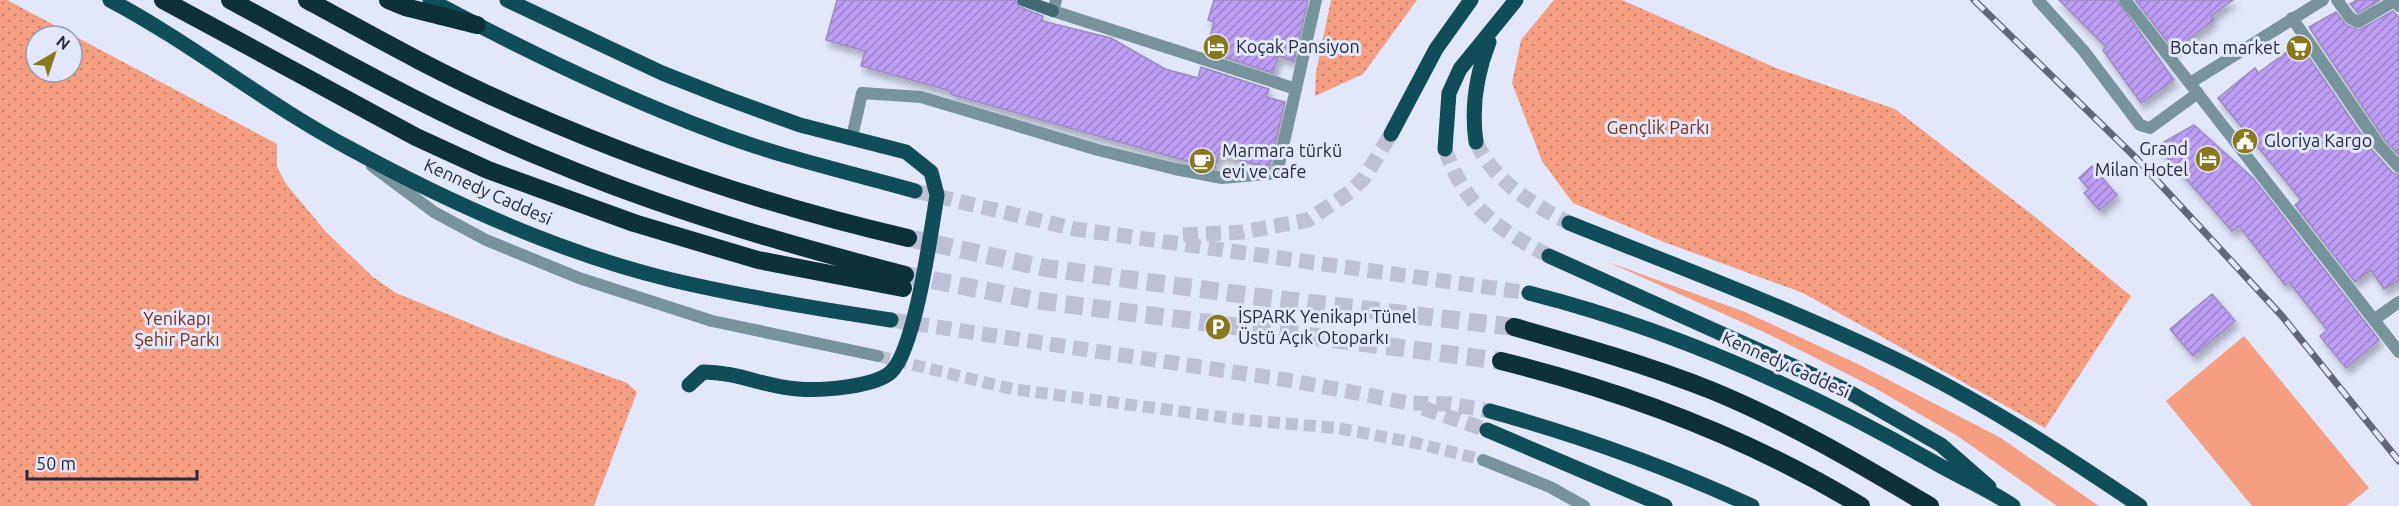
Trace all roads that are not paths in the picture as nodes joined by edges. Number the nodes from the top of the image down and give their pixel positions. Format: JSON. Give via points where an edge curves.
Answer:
{"nodes":[{"id":1,"x":110,"y":0,"type":"edge"},
{"id":2,"x":163,"y":0,"type":"edge"},
{"id":3,"x":230,"y":0,"type":"edge"},
{"id":4,"x":306,"y":0,"type":"edge"},
{"id":5,"x":388,"y":0,"type":"edge"},
{"id":6,"x":430,"y":0,"type":"edge"},
{"id":7,"x":507,"y":0,"type":"edge"},
{"id":8,"x":1023,"y":0,"type":"edge"},
{"id":9,"x":1316,"y":0,"type":"edge"},
{"id":10,"x":1471,"y":0,"type":"edge"},
{"id":11,"x":1516,"y":0,"type":"edge"},
{"id":12,"x":2038,"y":0,"type":"edge"},
{"id":13,"x":2125,"y":0,"type":"edge"},
{"id":14,"x":2324,"y":0,"type":"edge"},
{"id":15,"x":2337,"y":0,"type":"edge"},
{"id":16,"x":2397,"y":0,"type":"edge"},
{"id":17,"x":1055,"y":5,"type":"edge"},
{"id":18,"x":2399,"y":6,"type":"edge"},
{"id":19,"x":2292,"y":18,"type":"junction"},
{"id":20,"x":477,"y":25,"type":"junction"},
{"id":21,"x":1494,"y":28,"type":"junction"},
{"id":22,"x":2194,"y":88,"type":"junction"},
{"id":23,"x":1296,"y":89,"type":"junction"},
{"id":24,"x":1390,"y":134,"type":"tunnel mouth"},
{"id":25,"x":852,"y":137,"type":"junction"},
{"id":26,"x":1476,"y":142,"type":"tunnel mouth"},
{"id":27,"x":347,"y":147,"type":"junction"},
{"id":28,"x":1445,"y":149,"type":"tunnel mouth"},
{"id":29,"x":2399,"y":167,"type":"edge"},
{"id":30,"x":915,"y":191,"type":"tunnel mouth"},
{"id":31,"x":1569,"y":223,"type":"tunnel mouth"},
{"id":32,"x":908,"y":238,"type":"tunnel mouth"},
{"id":33,"x":1549,"y":256,"type":"tunnel mouth"},
{"id":34,"x":1529,"y":293,"type":"tunnel mouth"},
{"id":35,"x":2399,"y":302,"type":"edge"},
{"id":36,"x":2375,"y":319,"type":"junction"},
{"id":37,"x":891,"y":320,"type":"tunnel mouth"},
{"id":38,"x":1514,"y":327,"type":"tunnel mouth"},
{"id":39,"x":2399,"y":352,"type":"edge"},
{"id":40,"x":878,"y":356,"type":"tunnel mouth"},
{"id":41,"x":1501,"y":361,"type":"tunnel mouth"},
{"id":42,"x":689,"y":385,"type":"dead end"},
{"id":43,"x":1490,"y":411,"type":"tunnel mouth"},
{"id":44,"x":1487,"y":430,"type":"tunnel mouth"},
{"id":45,"x":1483,"y":460,"type":"tunnel mouth"},
{"id":46,"x":1997,"y":495,"type":"junction"},
{"id":47,"x":1584,"y":506,"type":"edge"},
{"id":48,"x":1665,"y":506,"type":"edge"},
{"id":49,"x":1752,"y":506,"type":"edge"},
{"id":50,"x":1861,"y":506,"type":"edge"},
{"id":51,"x":1930,"y":506,"type":"edge"},
{"id":52,"x":2013,"y":506,"type":"edge"},
{"id":53,"x":2140,"y":506,"type":"edge"}],
"edges":[{"from":1,"to":27,"type":"main road","name":"Kennedy Caddesi"},
{"from":2,"to":3,"type":"highway","via":[[416,137],[499,175],[634,224],[758,260],[904,281],[695,215],[553,163],[424,104]]},
{"from":4,"to":32,"type":"highway","via":[[454,78],[601,142],[751,196]]},
{"from":5,"to":20,"type":"highway"},
{"from":6,"to":20,"type":"main road"},
{"from":7,"to":25,"type":"main road","via":[[662,73],[800,125]]},
{"from":8,"to":17,"type":"street"},
{"from":9,"to":23,"type":"street"},
{"from":10,"to":24,"type":"main road","via":[[1436,49]]},
{"from":11,"to":21,"type":"main road"},
{"from":12,"to":22,"type":"street","via":[[2083,50],[2140,125],[2150,128]]},
{"from":13,"to":22,"type":"street"},
{"from":14,"to":19,"type":"street"},
{"from":15,"to":16,"type":"street","via":[[2350,18],[2358,22]]},
{"from":16,"to":18,"type":"street"},
{"from":17,"to":23,"type":"street"},
{"from":19,"to":22,"type":"street"},
{"from":19,"to":29,"type":"street","via":[[2379,145]]},
{"from":20,"to":30,"type":"main road","via":[[714,132]]},
{"from":21,"to":26,"type":"main road","via":[[1475,91],[1472,116]]},
{"from":21,"to":28,"type":"main road","via":[[1460,69],[1449,93]]},
{"from":22,"to":36,"type":"street"},
{"from":23,"to":25,"type":"street","via":[[1277,173],[1256,176],[1222,178],[1175,169],[921,97],[862,93]]},
{"from":25,"to":42,"type":"main road","via":[[906,152],[931,172],[936,186],[908,346],[901,360],[890,374],[866,383],[828,388],[797,389],[726,372],[703,372]]},
{"from":27,"to":37,"type":"main road","name":"Kennedy Caddesi","via":[[508,224],[622,266],[718,290]]},
{"from":27,"to":40,"type":"street","via":[[434,212],[486,240],[579,278],[712,321]]},
{"from":31,"to":53,"type":"main road","via":[[1790,312],[1892,358],[2046,443]]},
{"from":33,"to":46,"type":"main road","via":[[1842,388],[1941,445]]},
{"from":34,"to":46,"type":"main road","name":"Kennedy Caddesi","via":[[1597,310],[1681,339],[1774,378]]},
{"from":35,"to":36,"type":"street"},
{"from":36,"to":39,"type":"street"},
{"from":38,"to":51,"type":"highway","via":[[1642,365],[1713,392],[1797,431]]},
{"from":41,"to":50,"type":"highway","via":[[1631,399],[1684,420],[1751,448]]},
{"from":43,"to":49,"type":"main road","via":[[1566,432],[1644,460]]},
{"from":44,"to":48,"type":"main road"},
{"from":45,"to":47,"type":"street","via":[[1550,487]]},
{"from":46,"to":52,"type":"main road","name":"Kennedy Caddesi"}]}
